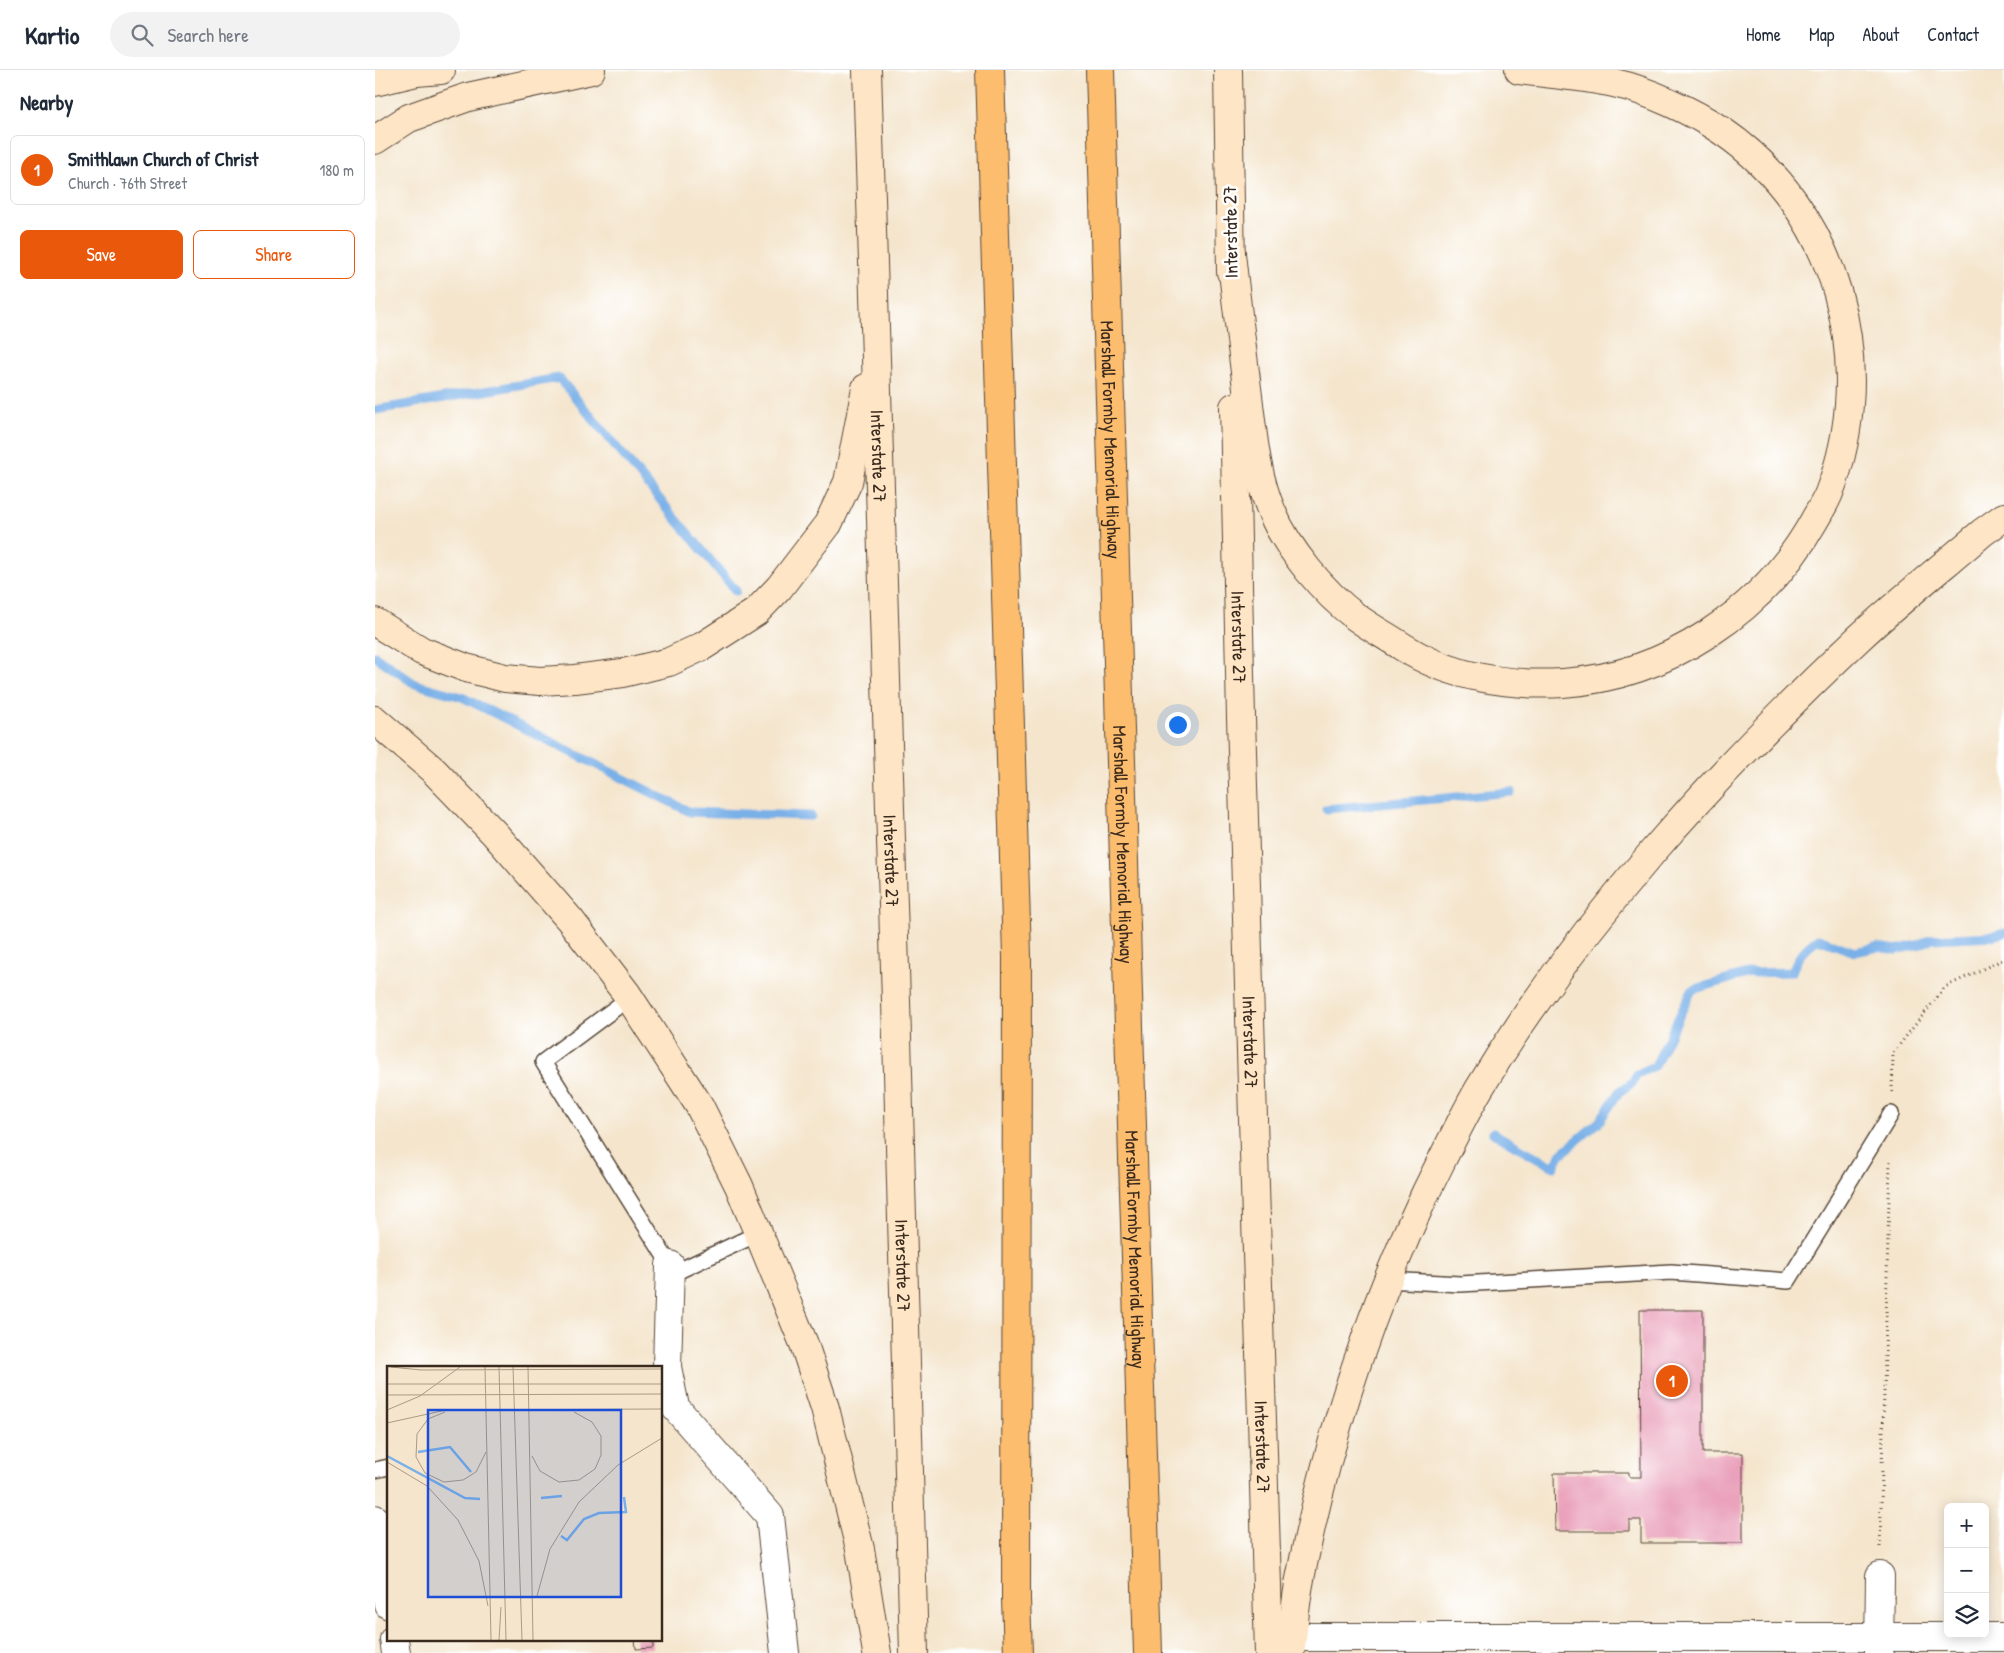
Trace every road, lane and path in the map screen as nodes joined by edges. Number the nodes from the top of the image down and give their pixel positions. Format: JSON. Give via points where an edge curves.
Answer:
{"nodes":[{"id":1,"x":441,"y":70,"type":"edge"},
{"id":2,"x":591,"y":70,"type":"edge"},
{"id":3,"x":867,"y":70,"type":"edge"},
{"id":4,"x":990,"y":70,"type":"edge"},
{"id":5,"x":1101,"y":70,"type":"edge"},
{"id":6,"x":1228,"y":70,"type":"edge"},
{"id":7,"x":1519,"y":70,"type":"edge"},
{"id":8,"x":375,"y":82,"type":"edge"},
{"id":9,"x":375,"y":140,"type":"edge"},
{"id":10,"x":1231,"y":253,"type":"junction"},
{"id":11,"x":875,"y":339,"type":"junction"},
{"id":12,"x":2004,"y":517,"type":"edge"},
{"id":13,"x":375,"y":622,"type":"edge"},
{"id":14,"x":375,"y":720,"type":"edge"},
{"id":15,"x":2004,"y":959,"type":"edge"},
{"id":16,"x":629,"y":998,"type":"junction"},
{"id":17,"x":1891,"y":1114,"type":"junction"},
{"id":18,"x":759,"y":1233,"type":"junction"},
{"id":19,"x":670,"y":1265,"type":"junction"},
{"id":20,"x":1387,"y":1280,"type":"junction"},
{"id":21,"x":668,"y":1408,"type":"edge"},
{"id":22,"x":375,"y":1519,"type":"edge"},
{"id":23,"x":1880,"y":1576,"type":"joint"},
{"id":24,"x":387,"y":1593,"type":"edge"},
{"id":25,"x":1016,"y":1599,"type":"junction"},
{"id":26,"x":2004,"y":1637,"type":"edge"},
{"id":27,"x":394,"y":1640,"type":"edge"},
{"id":28,"x":1291,"y":1645,"type":"edge"},
{"id":29,"x":1879,"y":1645,"type":"edge"},
{"id":30,"x":396,"y":1653,"type":"edge"},
{"id":31,"x":785,"y":1653,"type":"edge"},
{"id":32,"x":877,"y":1653,"type":"edge"},
{"id":33,"x":914,"y":1653,"type":"edge"},
{"id":34,"x":1003,"y":1653,"type":"edge"},
{"id":35,"x":1018,"y":1653,"type":"edge"},
{"id":36,"x":1147,"y":1653,"type":"edge"},
{"id":37,"x":1269,"y":1653,"type":"edge"}],
"edges":[{"from":1,"to":8,"type":"main road"},
{"from":2,"to":9,"type":"main road","via":[[468,97],[409,118]]},
{"from":3,"to":11,"type":"main road","name":"Interstate 27"},
{"from":4,"to":25,"type":"highway","via":[[1017,956]]},
{"from":5,"to":36,"type":"highway","name":"Marshall Formby Memorial Highway"},
{"from":6,"to":10,"type":"main road","name":"Interstate 27"},
{"from":7,"to":10,"type":"main road","via":[[1615,83],[1688,112],[1723,132],[1762,164],[1790,196],[1816,235],[1837,284],[1847,339],[1848,403],[1842,452],[1828,495],[1785,567],[1759,594],[1720,626],[1690,645],[1618,674],[1583,682],[1541,684],[1495,680],[1450,669],[1419,656],[1355,616],[1322,587],[1298,556],[1273,516],[1262,486],[1254,446]]},
{"from":10,"to":37,"type":"main road","name":"Interstate 27","via":[[1241,718]]},
{"from":11,"to":13,"type":"main road","via":[[848,482],[828,524],[779,588],[756,612],[703,646],[669,662],[623,673],[531,680],[505,678],[466,668],[422,651]]},
{"from":11,"to":33,"type":"main road","name":"Interstate 27"},
{"from":12,"to":20,"type":"main road","via":[[1862,636],[1759,736],[1654,848],[1551,978],[1478,1091],[1440,1163]]},
{"from":14,"to":16,"type":"main road","via":[[433,770],[494,832],[571,921]]},
{"from":15,"to":17,"type":"path","via":[[1945,987],[1893,1052]]},
{"from":16,"to":18,"type":"main road","via":[[699,1105]]},
{"from":16,"to":19,"type":"lane","via":[[543,1062]]},
{"from":17,"to":20,"type":"lane","via":[[1788,1281],[1671,1272],[1460,1284]]},
{"from":17,"to":23,"type":"path"},
{"from":18,"to":19,"type":"lane","via":[[672,1274]]},
{"from":18,"to":32,"type":"main road","via":[[804,1344],[825,1408],[860,1549]]},
{"from":19,"to":21,"type":"street"},
{"from":20,"to":28,"type":"main road","via":[[1331,1442],[1299,1581]]},
{"from":21,"to":31,"type":"street","via":[[770,1516]]},
{"from":22,"to":24,"type":"street"},
{"from":23,"to":29,"type":"street"},
{"from":25,"to":34,"type":"highway"},
{"from":25,"to":35,"type":"highway"},
{"from":26,"to":29,"type":"street"},
{"from":27,"to":30,"type":"street"},
{"from":28,"to":29,"type":"street"}]}
